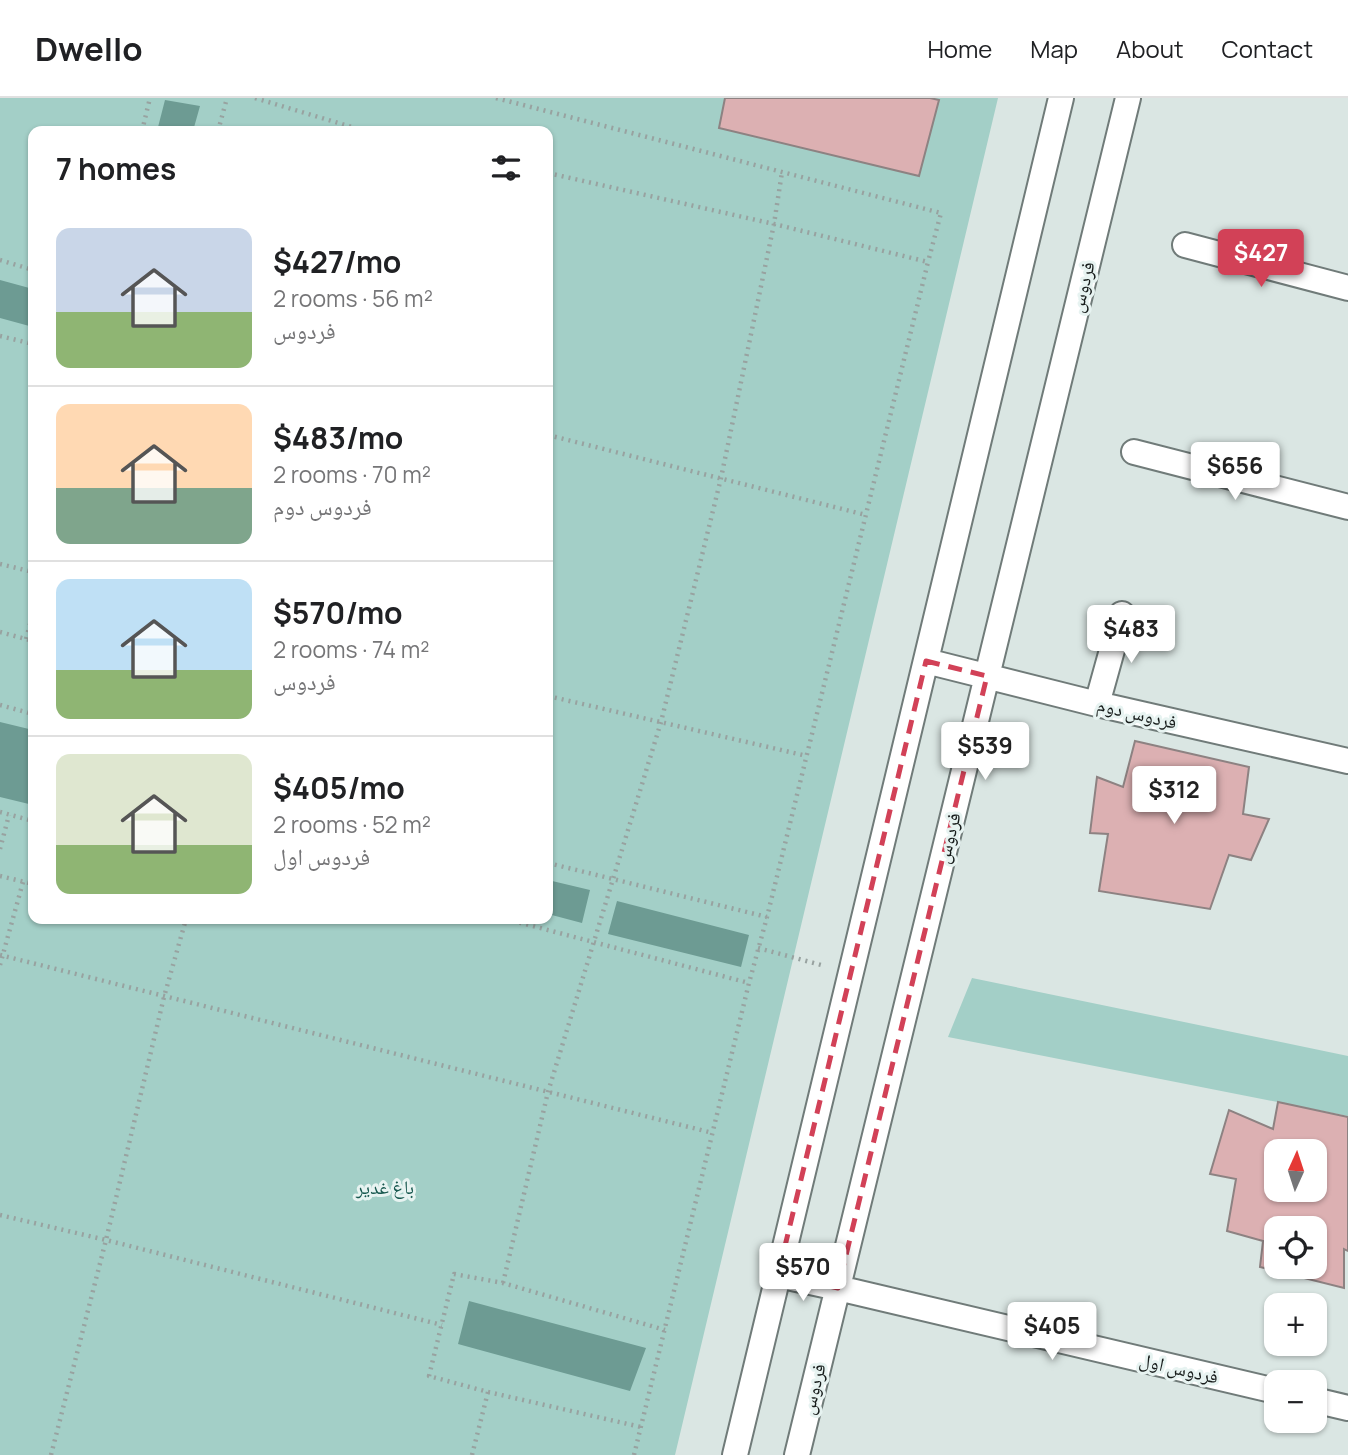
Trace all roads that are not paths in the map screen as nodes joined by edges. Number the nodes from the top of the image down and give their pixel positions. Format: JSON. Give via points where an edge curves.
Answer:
{"nodes":[{"id":1,"x":1062,"y":98,"type":"edge"},
{"id":2,"x":1128,"y":98,"type":"edge"},
{"id":3,"x":1185,"y":246,"type":"dead end"},
{"id":4,"x":1348,"y":288,"type":"edge"},
{"id":5,"x":1134,"y":452,"type":"dead end"},
{"id":6,"x":1348,"y":507,"type":"edge"},
{"id":7,"x":1122,"y":614,"type":"dead end"},
{"id":8,"x":926,"y":661,"type":"junction"},
{"id":9,"x":987,"y":676,"type":"junction"},
{"id":10,"x":1097,"y":704,"type":"junction"},
{"id":11,"x":1348,"y":761,"type":"edge"},
{"id":12,"x":778,"y":1275,"type":"junction"},
{"id":13,"x":838,"y":1287,"type":"junction"},
{"id":14,"x":1264,"y":1388,"type":"edge"},
{"id":15,"x":1327,"y":1403,"type":"edge"},
{"id":16,"x":1348,"y":1408,"type":"edge"},
{"id":17,"x":735,"y":1455,"type":"edge"},
{"id":18,"x":797,"y":1455,"type":"edge"}],
"edges":[{"from":1,"to":8,"type":"street"},
{"from":2,"to":9,"type":"street","name":"فردوس"},
{"from":3,"to":4,"type":"street"},
{"from":5,"to":6,"type":"street"},
{"from":7,"to":10,"type":"street"},
{"from":8,"to":9,"type":"street","name":"فردوس دوم"},
{"from":8,"to":12,"type":"street"},
{"from":9,"to":10,"type":"street","name":"فردوس دوم"},
{"from":9,"to":13,"type":"street","name":"فردوس"},
{"from":10,"to":11,"type":"street","name":"فردوس دوم"},
{"from":12,"to":13,"type":"street","name":"فردوس اول"},
{"from":12,"to":17,"type":"street"},
{"from":13,"to":14,"type":"street","name":"فردوس اول"},
{"from":13,"to":18,"type":"street","name":"فردوس"},
{"from":15,"to":16,"type":"street"}]}
